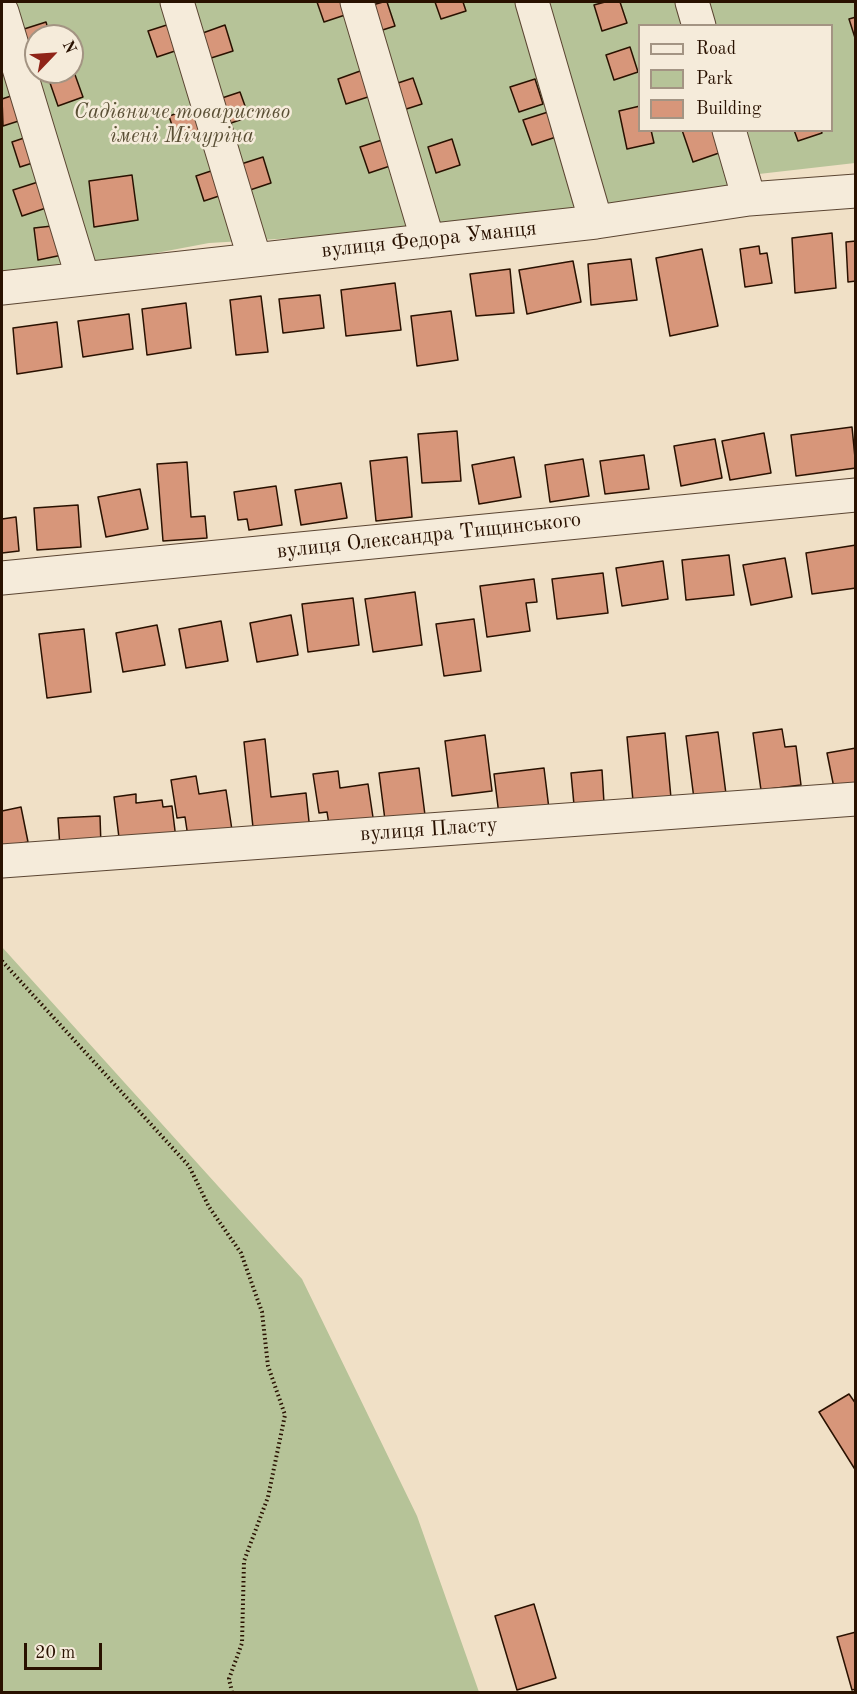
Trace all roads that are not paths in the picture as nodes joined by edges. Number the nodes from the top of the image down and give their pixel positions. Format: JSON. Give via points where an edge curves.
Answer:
{"nodes":[{"id":1,"x":177,"y":2,"type":"edge"},
{"id":2,"x":357,"y":2,"type":"edge"},
{"id":3,"x":532,"y":2,"type":"edge"},
{"id":4,"x":693,"y":2,"type":"edge"},
{"id":5,"x":2,"y":12,"type":"edge"},
{"id":6,"x":698,"y":24,"type":"edge"},
{"id":7,"x":730,"y":132,"type":"edge"},
{"id":8,"x":855,"y":190,"type":"edge"},
{"id":9,"x":749,"y":199,"type":"junction"},
{"id":10,"x":596,"y":222,"type":"junction"},
{"id":11,"x":428,"y":241,"type":"junction"},
{"id":12,"x":255,"y":260,"type":"junction"},
{"id":13,"x":83,"y":279,"type":"junction"},
{"id":14,"x":2,"y":288,"type":"edge"},
{"id":15,"x":855,"y":495,"type":"edge"},
{"id":16,"x":2,"y":578,"type":"edge"},
{"id":17,"x":855,"y":800,"type":"edge"},
{"id":18,"x":2,"y":861,"type":"edge"}],
"edges":[{"from":1,"to":12,"type":"street"},
{"from":2,"to":11,"type":"street"},
{"from":3,"to":10,"type":"street"},
{"from":4,"to":6,"type":"street"},
{"from":5,"to":13,"type":"street"},
{"from":7,"to":9,"type":"street"},
{"from":8,"to":9,"type":"street","name":"вулиця Федора Уманця"},
{"from":9,"to":10,"type":"street","name":"вулиця Федора Уманця"},
{"from":10,"to":11,"type":"street","name":"вулиця Федора Уманця"},
{"from":11,"to":12,"type":"street","name":"вулиця Федора Уманця"},
{"from":12,"to":13,"type":"street","name":"вулиця Федора Уманця"},
{"from":13,"to":14,"type":"street","name":"вулиця Федора Уманця"},
{"from":15,"to":16,"type":"street","name":"вулиця Олександра Тищинського"},
{"from":17,"to":18,"type":"street","name":"вулиця Пласту"}]}
